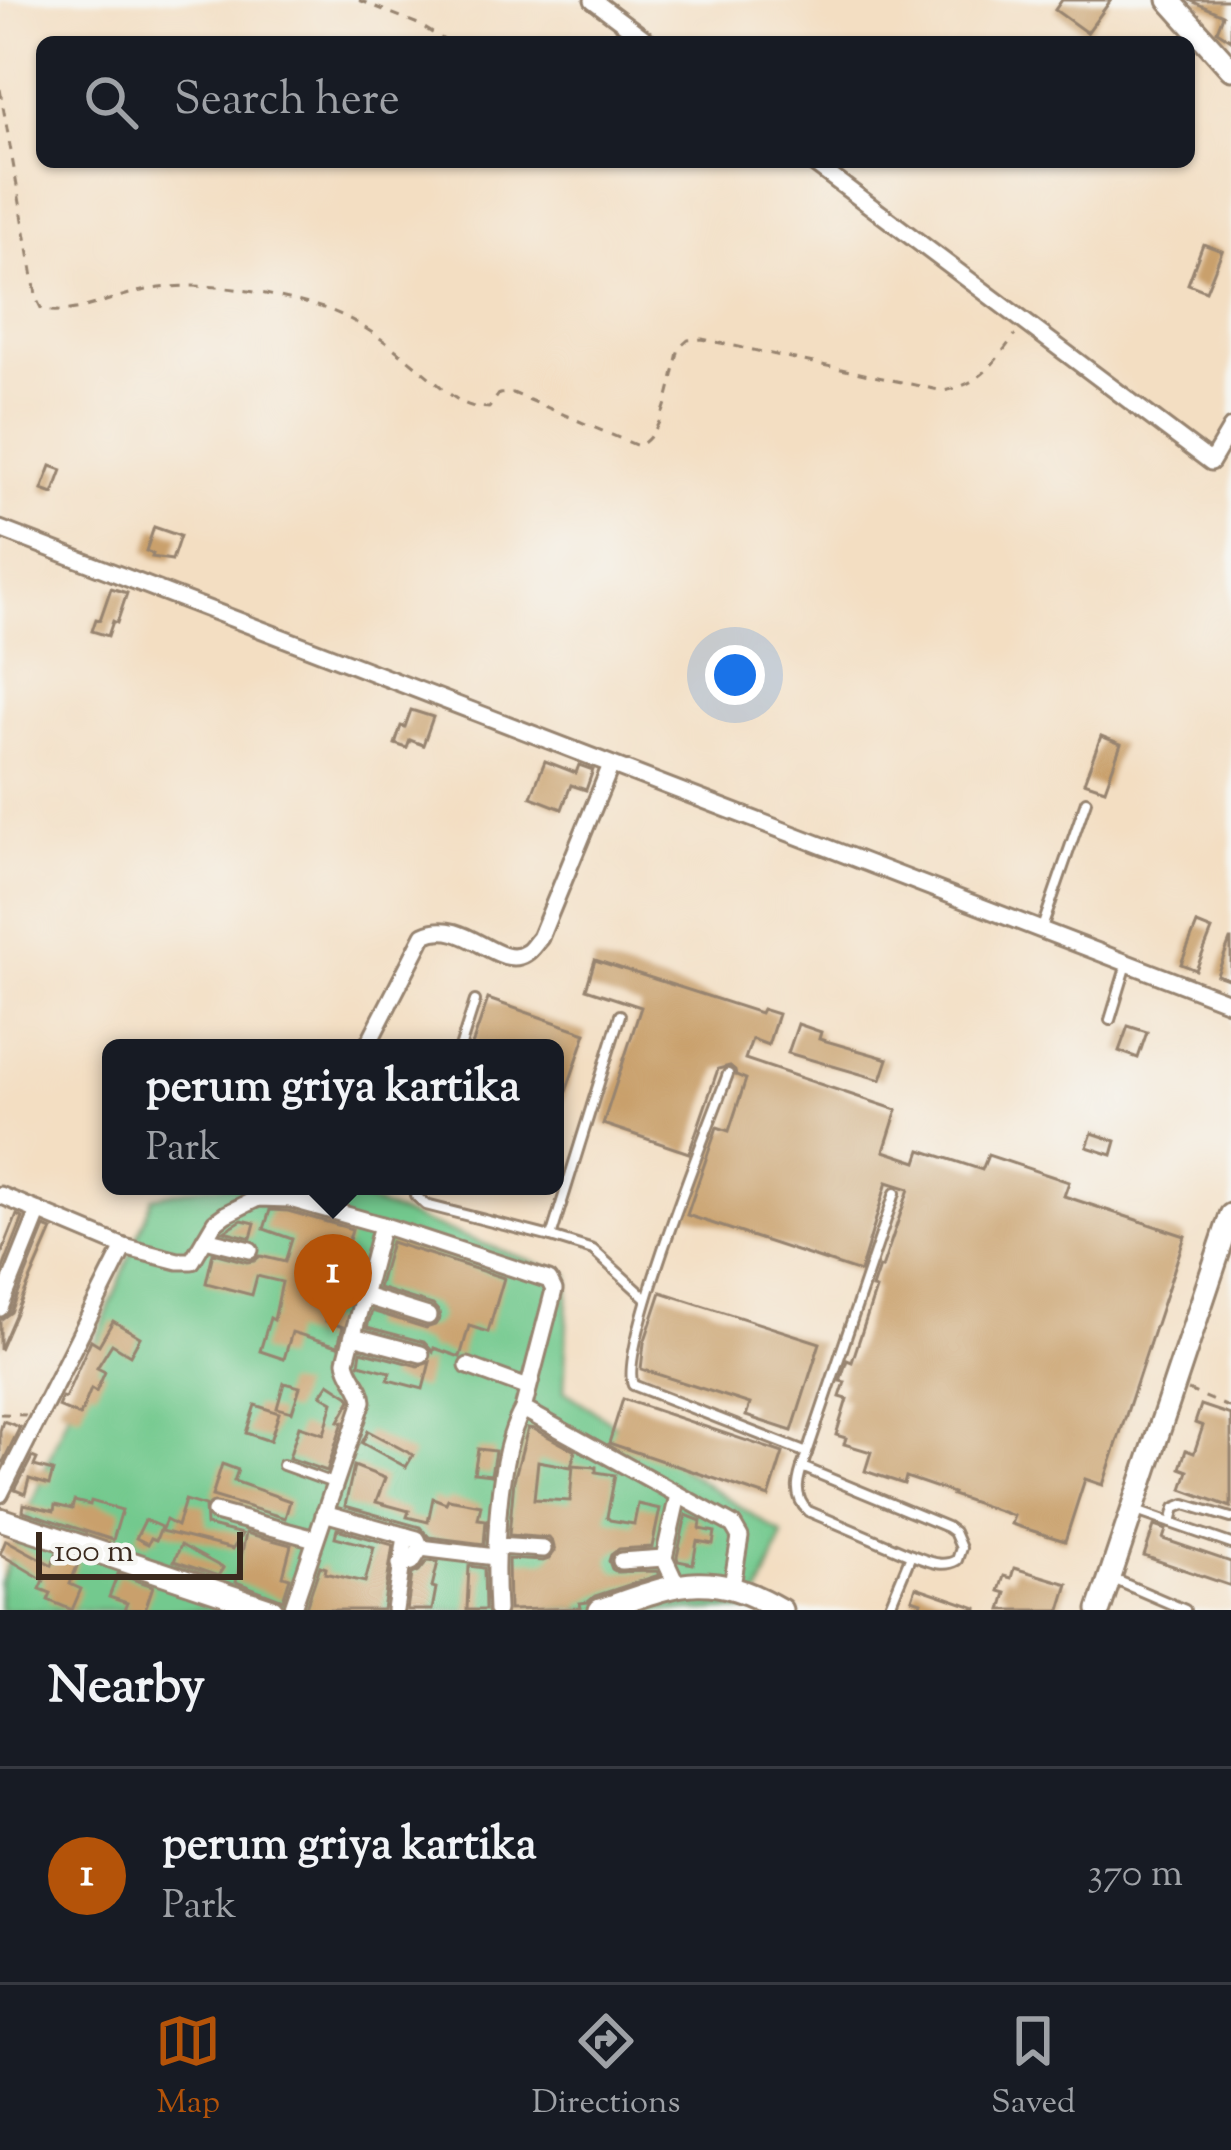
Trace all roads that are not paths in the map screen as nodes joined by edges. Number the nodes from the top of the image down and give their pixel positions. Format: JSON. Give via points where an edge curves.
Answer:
{"nodes":[{"id":1,"x":592,"y":0,"type":"edge"},
{"id":2,"x":1169,"y":0,"type":"edge"},
{"id":3,"x":641,"y":36,"type":"edge"},
{"id":4,"x":1193,"y":36,"type":"edge"},
{"id":5,"x":1199,"y":45,"type":"edge"},
{"id":6,"x":1231,"y":69,"type":"edge"},
{"id":7,"x":825,"y":168,"type":"edge"},
{"id":8,"x":1231,"y":428,"type":"edge"},
{"id":9,"x":0,"y":529,"type":"edge"},
{"id":10,"x":611,"y":765,"type":"junction"},
{"id":11,"x":1086,"y":801,"type":"dead end"},
{"id":12,"x":1042,"y":928,"type":"junction"},
{"id":13,"x":1128,"y":962,"type":"junction"},
{"id":14,"x":475,"y":1001,"type":"dead end"},
{"id":15,"x":1231,"y":1003,"type":"edge"},
{"id":16,"x":620,"y":1015,"type":"dead end"},
{"id":17,"x":1110,"y":1020,"type":"dead end"},
{"id":18,"x":371,"y":1039,"type":"edge"},
{"id":19,"x":463,"y":1039,"type":"edge"},
{"id":20,"x":728,"y":1074,"type":"dead end"},
{"id":21,"x":895,"y":1193,"type":"dead end"},
{"id":22,"x":0,"y":1195,"type":"edge"},
{"id":23,"x":276,"y":1195,"type":"edge"},
{"id":24,"x":301,"y":1195,"type":"edge"},
{"id":25,"x":415,"y":1195,"type":"edge"},
{"id":26,"x":39,"y":1211,"type":"junction"},
{"id":27,"x":1231,"y":1215,"type":"edge"},
{"id":28,"x":382,"y":1225,"type":"junction"},
{"id":29,"x":551,"y":1237,"type":"junction"},
{"id":30,"x":206,"y":1239,"type":"junction"},
{"id":31,"x":124,"y":1247,"type":"junction"},
{"id":32,"x":250,"y":1250,"type":"dead end"},
{"id":33,"x":364,"y":1296,"type":"junction"},
{"id":34,"x":646,"y":1298,"type":"junction"},
{"id":35,"x":0,"y":1308,"type":"edge"},
{"id":36,"x":428,"y":1316,"type":"dead end"},
{"id":37,"x":353,"y":1336,"type":"junction"},
{"id":38,"x":421,"y":1354,"type":"dead end"},
{"id":39,"x":468,"y":1366,"type":"dead end"},
{"id":40,"x":528,"y":1388,"type":"junction"},
{"id":41,"x":523,"y":1409,"type":"junction"},
{"id":42,"x":807,"y":1453,"type":"junction"},
{"id":43,"x":283,"y":1465,"type":"dead end"},
{"id":44,"x":802,"y":1467,"type":"junction"},
{"id":45,"x":335,"y":1484,"type":"junction"},
{"id":46,"x":0,"y":1494,"type":"edge"},
{"id":47,"x":678,"y":1495,"type":"junction"},
{"id":48,"x":1133,"y":1510,"type":"junction"},
{"id":49,"x":215,"y":1512,"type":"dead end"},
{"id":50,"x":324,"y":1513,"type":"junction"},
{"id":51,"x":1231,"y":1518,"type":"edge"},
{"id":52,"x":0,"y":1519,"type":"edge"},
{"id":53,"x":1171,"y":1522,"type":"junction"},
{"id":54,"x":406,"y":1536,"type":"junction"},
{"id":55,"x":314,"y":1539,"type":"junction"},
{"id":56,"x":1231,"y":1544,"type":"edge"},
{"id":57,"x":421,"y":1548,"type":"junction"},
{"id":58,"x":543,"y":1549,"type":"dead end"},
{"id":59,"x":496,"y":1551,"type":"junction"},
{"id":60,"x":911,"y":1555,"type":"junction"},
{"id":61,"x":664,"y":1558,"type":"junction"},
{"id":62,"x":621,"y":1561,"type":"dead end"},
{"id":63,"x":400,"y":1564,"type":"junction"},
{"id":64,"x":1110,"y":1578,"type":"junction"},
{"id":65,"x":732,"y":1586,"type":"junction"},
{"id":66,"x":672,"y":1595,"type":"edge"},
{"id":67,"x":272,"y":1610,"type":"edge"},
{"id":68,"x":292,"y":1610,"type":"edge"},
{"id":69,"x":395,"y":1610,"type":"edge"},
{"id":70,"x":497,"y":1610,"type":"edge"},
{"id":71,"x":600,"y":1610,"type":"edge"},
{"id":72,"x":781,"y":1610,"type":"edge"},
{"id":73,"x":888,"y":1610,"type":"edge"},
{"id":74,"x":1099,"y":1610,"type":"edge"},
{"id":75,"x":1185,"y":1610,"type":"edge"}],
"edges":[{"from":1,"to":3,"type":"street"},
{"from":2,"to":4,"type":"street"},
{"from":5,"to":6,"type":"street"},
{"from":7,"to":8,"type":"street","via":[[1211,462]]},
{"from":9,"to":10,"type":"street"},
{"from":10,"to":12,"type":"street"},
{"from":10,"to":18,"type":"street","via":[[540,938],[525,955],[509,958],[454,931],[424,935]]},
{"from":11,"to":12,"type":"lane"},
{"from":12,"to":13,"type":"street"},
{"from":13,"to":15,"type":"street"},
{"from":13,"to":17,"type":"lane"},
{"from":14,"to":19,"type":"lane"},
{"from":16,"to":29,"type":"lane"},
{"from":20,"to":34,"type":"lane"},
{"from":21,"to":42,"type":"lane"},
{"from":22,"to":26,"type":"street"},
{"from":23,"to":30,"type":"street","via":[[215,1222]]},
{"from":24,"to":28,"type":"street"},
{"from":25,"to":29,"type":"lane","via":[[426,1205]]},
{"from":26,"to":31,"type":"street"},
{"from":26,"to":35,"type":"street"},
{"from":27,"to":48,"type":"street"},
{"from":28,"to":33,"type":"street"},
{"from":28,"to":40,"type":"street","via":[[553,1284]]},
{"from":29,"to":34,"type":"lane","via":[[593,1250]]},
{"from":30,"to":31,"type":"street","via":[[189,1262]]},
{"from":30,"to":32,"type":"street"},
{"from":31,"to":46,"type":"street"},
{"from":33,"to":36,"type":"street"},
{"from":33,"to":37,"type":"street"},
{"from":34,"to":42,"type":"lane","via":[[632,1385]]},
{"from":37,"to":38,"type":"street"},
{"from":37,"to":45,"type":"street","via":[[347,1370],[363,1401]]},
{"from":39,"to":40,"type":"street"},
{"from":40,"to":41,"type":"street"},
{"from":41,"to":47,"type":"street"},
{"from":41,"to":59,"type":"street","via":[[508,1447]]},
{"from":42,"to":44,"type":"lane"},
{"from":43,"to":45,"type":"lane"},
{"from":44,"to":60,"type":"lane","via":[[798,1494],[808,1511]]},
{"from":44,"to":60,"type":"lane","via":[[947,1527],[961,1548],[950,1565]]},
{"from":45,"to":50,"type":"street"},
{"from":47,"to":61,"type":"street"},
{"from":47,"to":65,"type":"street","via":[[738,1531]]},
{"from":48,"to":53,"type":"lane"},
{"from":48,"to":64,"type":"street"},
{"from":49,"to":55,"type":"street"},
{"from":50,"to":54,"type":"street"},
{"from":50,"to":55,"type":"street"},
{"from":51,"to":53,"type":"lane","via":[[1185,1504]]},
{"from":52,"to":67,"type":"street"},
{"from":53,"to":56,"type":"lane"},
{"from":54,"to":57,"type":"street"},
{"from":54,"to":63,"type":"street"},
{"from":55,"to":68,"type":"street"},
{"from":57,"to":59,"type":"street"},
{"from":57,"to":63,"type":"street"},
{"from":58,"to":59,"type":"street"},
{"from":59,"to":70,"type":"street"},
{"from":60,"to":73,"type":"lane"},
{"from":61,"to":62,"type":"street"},
{"from":61,"to":66,"type":"street"},
{"from":63,"to":69,"type":"street"},
{"from":64,"to":74,"type":"street"},
{"from":64,"to":75,"type":"lane"},
{"from":65,"to":66,"type":"street","via":[[701,1582]]},
{"from":65,"to":72,"type":"street"},
{"from":66,"to":71,"type":"street"}]}
